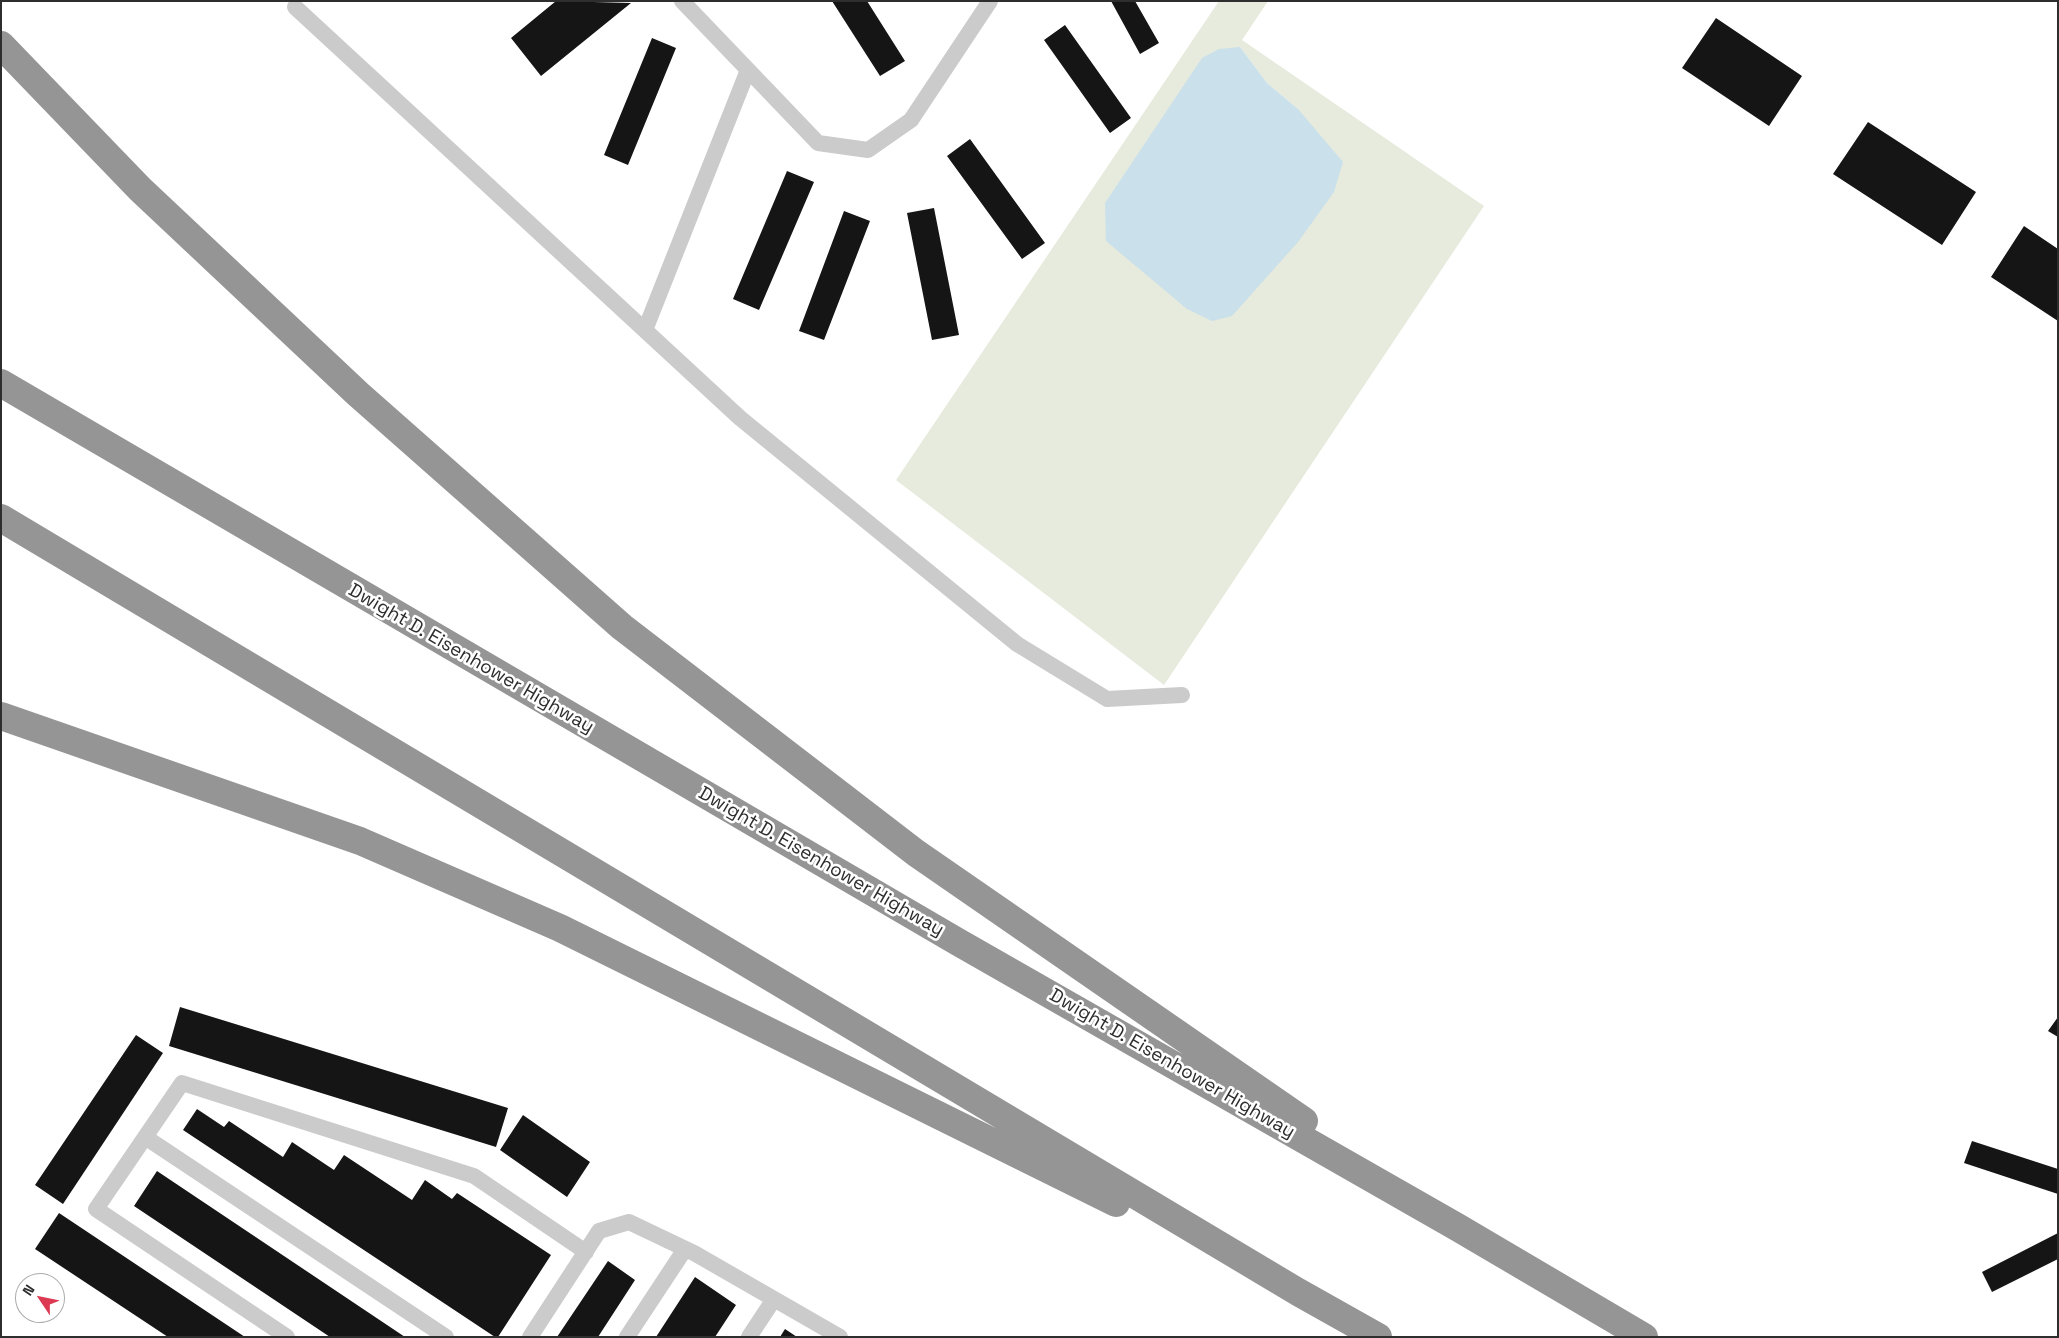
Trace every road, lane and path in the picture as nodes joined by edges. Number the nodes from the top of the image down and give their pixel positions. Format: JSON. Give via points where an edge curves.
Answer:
{"nodes":[{"id":1,"x":682,"y":1,"type":"edge"},
{"id":2,"x":990,"y":1,"type":"edge"},
{"id":3,"x":295,"y":7,"type":"dead end"},
{"id":4,"x":1,"y":45,"type":"edge"},
{"id":5,"x":748,"y":70,"type":"junction"},
{"id":6,"x":645,"y":330,"type":"junction"},
{"id":7,"x":1,"y":383,"type":"edge"},
{"id":8,"x":1,"y":518,"type":"edge"},
{"id":9,"x":1182,"y":695,"type":"dead end"},
{"id":10,"x":1,"y":716,"type":"edge"},
{"id":11,"x":145,"y":1137,"type":"junction"},
{"id":12,"x":1457,"y":1227,"type":"junction"},
{"id":13,"x":685,"y":1249,"type":"junction"},
{"id":14,"x":586,"y":1252,"type":"junction"},
{"id":15,"x":1298,"y":1292,"type":"junction"},
{"id":16,"x":774,"y":1299,"type":"junction"},
{"id":17,"x":287,"y":1337,"type":"edge"},
{"id":18,"x":446,"y":1337,"type":"edge"},
{"id":19,"x":530,"y":1337,"type":"edge"},
{"id":20,"x":626,"y":1337,"type":"edge"},
{"id":21,"x":749,"y":1337,"type":"edge"},
{"id":22,"x":840,"y":1337,"type":"edge"},
{"id":23,"x":1378,"y":1337,"type":"edge"},
{"id":24,"x":1644,"y":1337,"type":"edge"}],
"edges":[{"from":1,"to":5,"type":"lane"},
{"from":2,"to":5,"type":"lane","via":[[911,120],[868,150],[818,143]]},
{"from":3,"to":6,"type":"lane"},
{"from":4,"to":12,"type":"highway","via":[[154,203],[358,394],[622,627],[916,852]]},
{"from":5,"to":6,"type":"lane"},
{"from":6,"to":9,"type":"lane","via":[[740,418],[1018,644],[1107,699]]},
{"from":7,"to":12,"type":"highway","name":"Dwight D. Eisenhower Highway","via":[[958,942]]},
{"from":8,"to":15,"type":"highway"},
{"from":10,"to":15,"type":"highway","via":[[360,841],[560,928]]},
{"from":11,"to":14,"type":"lane","via":[[182,1082],[474,1176]]},
{"from":11,"to":17,"type":"lane","via":[[96,1209]]},
{"from":11,"to":18,"type":"lane"},
{"from":12,"to":24,"type":"highway","name":"Dwight D. Eisenhower Highway"},
{"from":13,"to":14,"type":"lane","via":[[629,1222],[599,1231]]},
{"from":13,"to":16,"type":"lane"},
{"from":13,"to":20,"type":"lane"},
{"from":14,"to":19,"type":"lane"},
{"from":15,"to":23,"type":"highway"},
{"from":16,"to":21,"type":"lane"},
{"from":16,"to":22,"type":"lane"}]}
